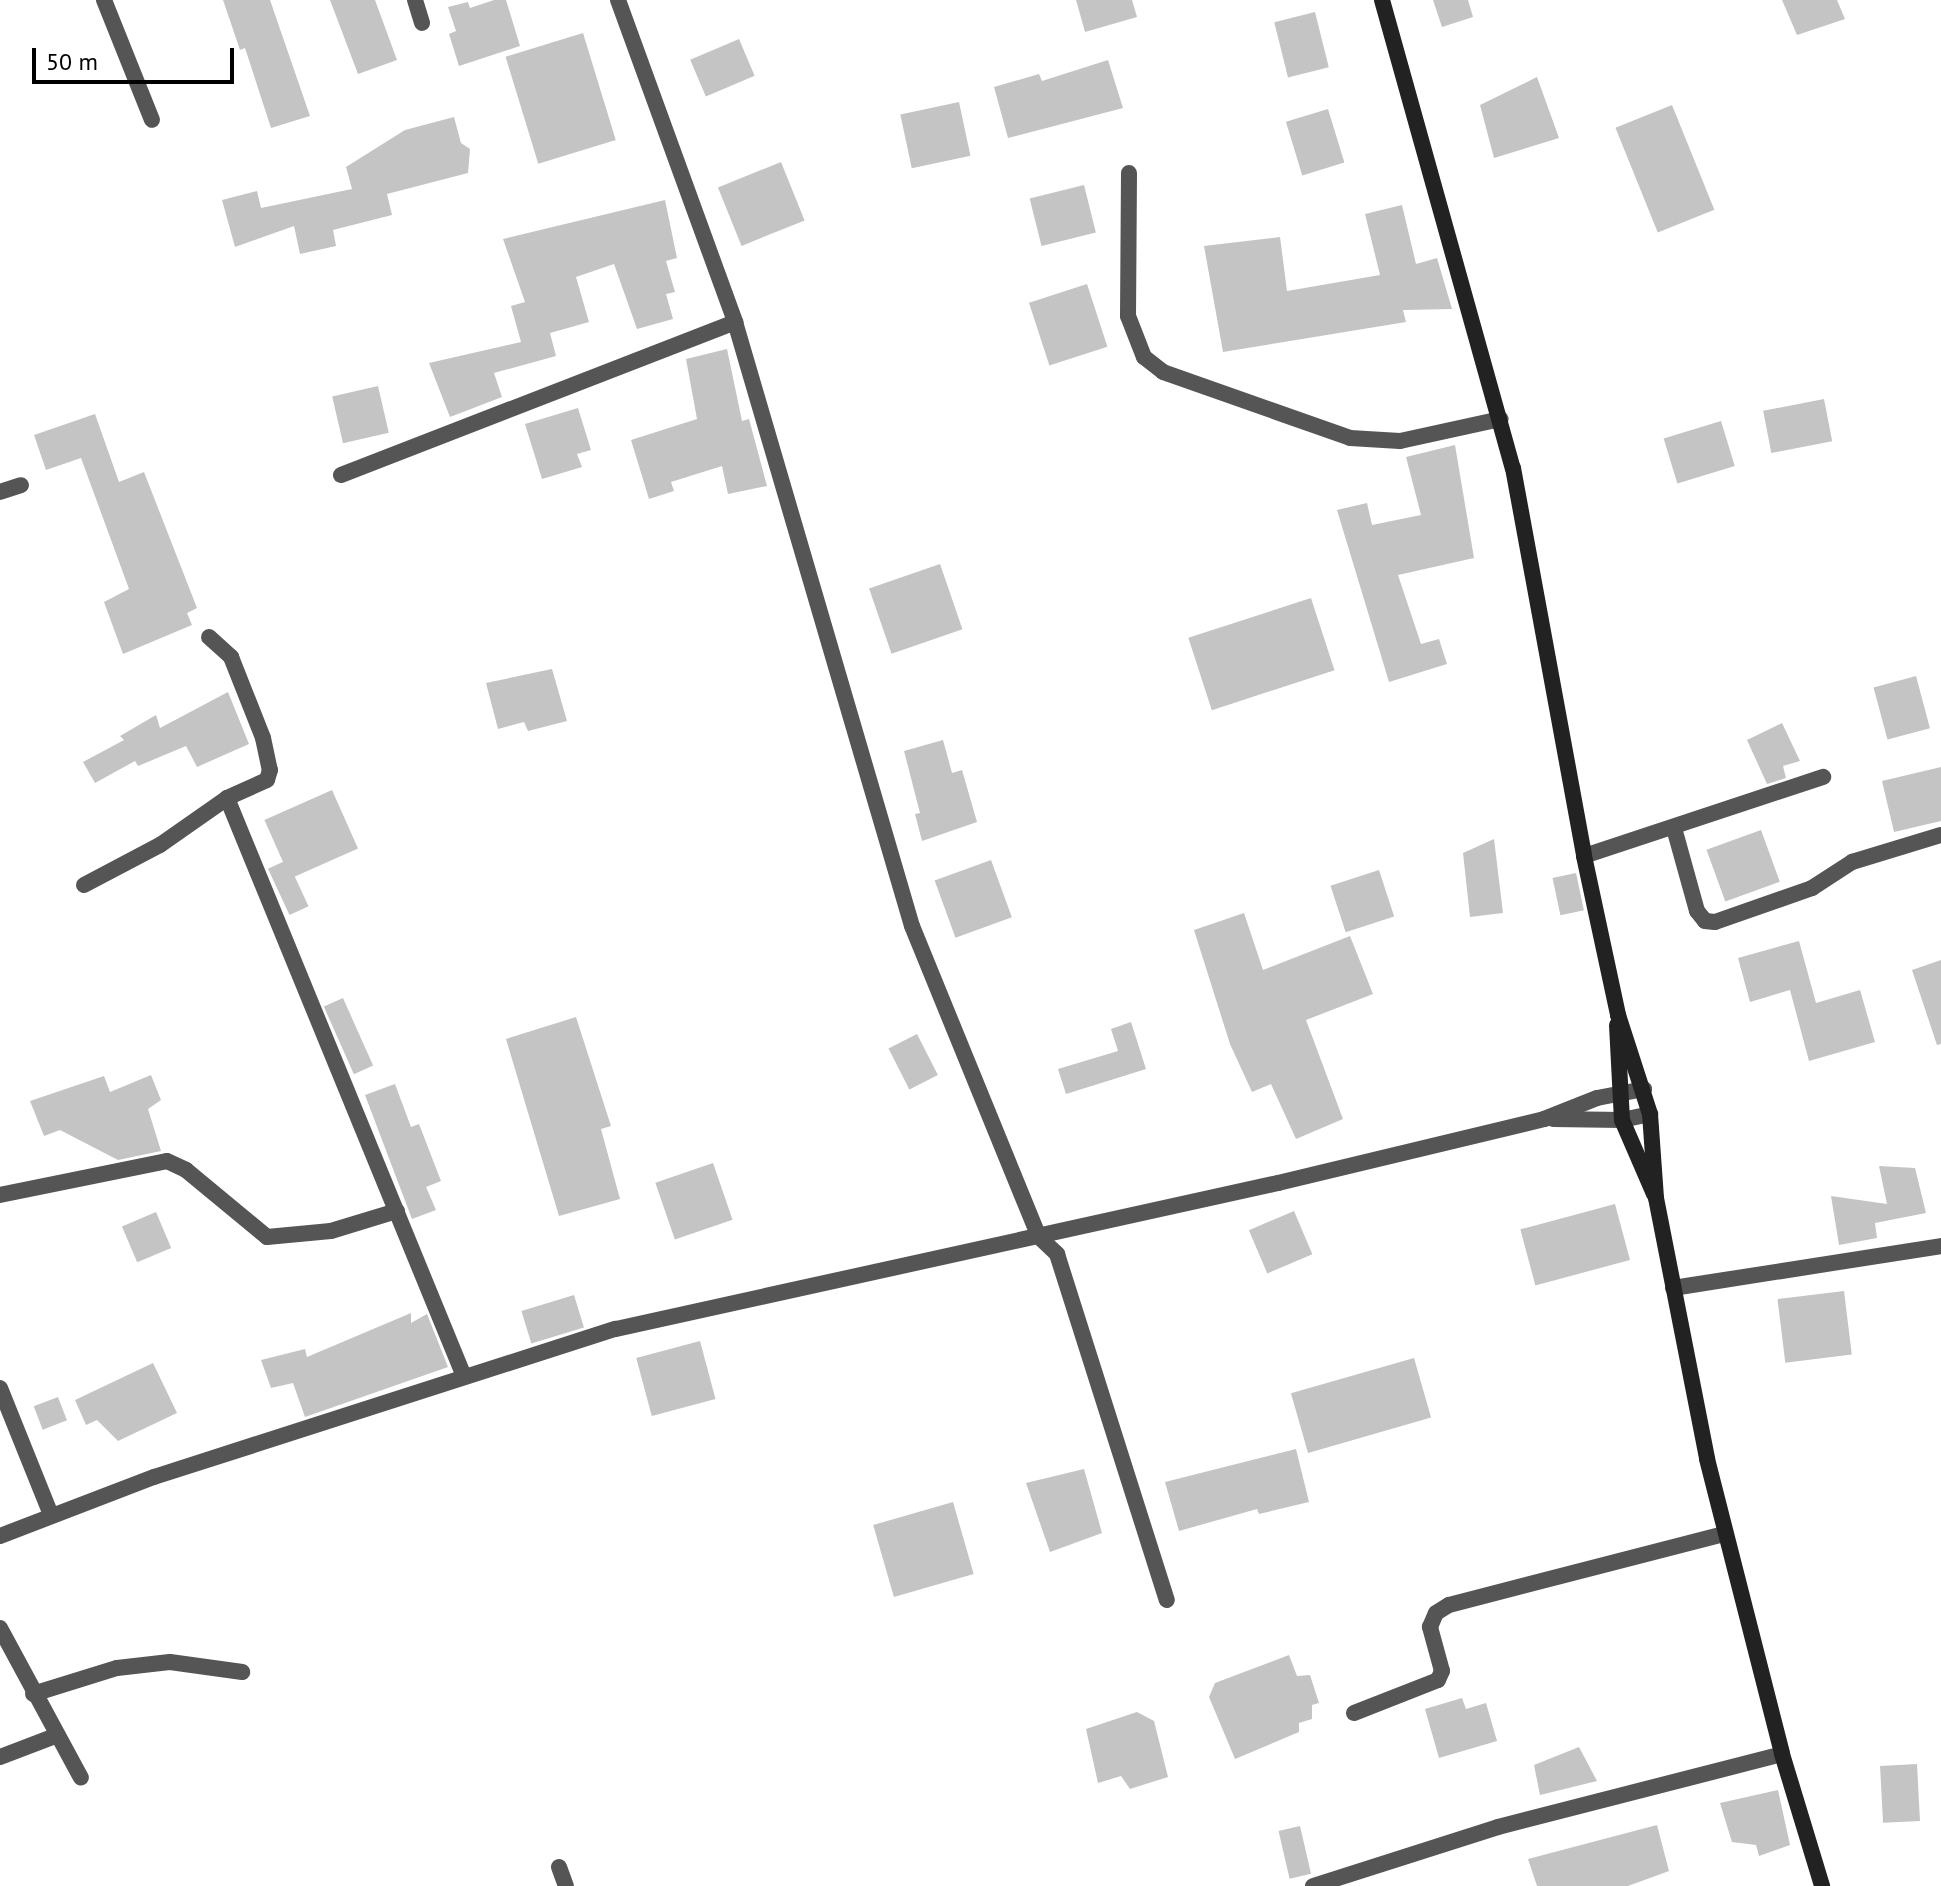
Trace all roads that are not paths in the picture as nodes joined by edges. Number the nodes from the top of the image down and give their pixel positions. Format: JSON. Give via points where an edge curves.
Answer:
{"nodes":[{"id":1,"x":104,"y":0,"type":"edge"},
{"id":2,"x":415,"y":0,"type":"edge"},
{"id":3,"x":618,"y":0,"type":"edge"},
{"id":4,"x":1382,"y":0,"type":"edge"},
{"id":5,"x":422,"y":23,"type":"dead end"},
{"id":6,"x":152,"y":120,"type":"dead end"},
{"id":7,"x":1129,"y":173,"type":"dead end"},
{"id":8,"x":735,"y":322,"type":"junction"},
{"id":9,"x":1501,"y":419,"type":"junction"},
{"id":10,"x":341,"y":475,"type":"dead end"},
{"id":11,"x":21,"y":485,"type":"dead end"},
{"id":12,"x":0,"y":492,"type":"edge"},
{"id":13,"x":209,"y":637,"type":"dead end"},
{"id":14,"x":1823,"y":777,"type":"dead end"},
{"id":15,"x":227,"y":798,"type":"junction"},
{"id":16,"x":1674,"y":828,"type":"junction"},
{"id":17,"x":1941,"y":835,"type":"edge"},
{"id":18,"x":1584,"y":856,"type":"junction"},
{"id":19,"x":84,"y":885,"type":"dead end"},
{"id":20,"x":1618,"y":1015,"type":"junction"},
{"id":21,"x":1644,"y":1089,"type":"junction"},
{"id":22,"x":1618,"y":1092,"type":"junction"},
{"id":23,"x":1650,"y":1114,"type":"junction"},
{"id":24,"x":1544,"y":1119,"type":"junction"},
{"id":25,"x":1622,"y":1120,"type":"junction"},
{"id":26,"x":0,"y":1195,"type":"edge"},
{"id":27,"x":1656,"y":1198,"type":"junction"},
{"id":28,"x":397,"y":1211,"type":"junction"},
{"id":29,"x":1039,"y":1237,"type":"junction"},
{"id":30,"x":1941,"y":1246,"type":"edge"},
{"id":31,"x":1673,"y":1288,"type":"junction"},
{"id":32,"x":463,"y":1374,"type":"junction"},
{"id":33,"x":0,"y":1388,"type":"edge"},
{"id":34,"x":51,"y":1515,"type":"junction"},
{"id":35,"x":1724,"y":1534,"type":"junction"},
{"id":36,"x":0,"y":1536,"type":"edge"},
{"id":37,"x":1167,"y":1600,"type":"dead end"},
{"id":38,"x":0,"y":1628,"type":"edge"},
{"id":39,"x":242,"y":1672,"type":"dead end"},
{"id":40,"x":33,"y":1694,"type":"junction"},
{"id":41,"x":1354,"y":1713,"type":"dead end"},
{"id":42,"x":55,"y":1736,"type":"junction"},
{"id":43,"x":1782,"y":1754,"type":"junction"},
{"id":44,"x":0,"y":1757,"type":"edge"},
{"id":45,"x":81,"y":1778,"type":"dead end"},
{"id":46,"x":559,"y":1867,"type":"dead end"},
{"id":47,"x":566,"y":1886,"type":"edge"},
{"id":48,"x":1313,"y":1886,"type":"edge"},
{"id":49,"x":1822,"y":1886,"type":"edge"}],
"edges":[{"from":1,"to":6,"type":"street"},
{"from":2,"to":5,"type":"street"},
{"from":3,"to":8,"type":"street"},
{"from":4,"to":9,"type":"street"},
{"from":7,"to":9,"type":"street","via":[[1128,316],[1144,357],[1163,372],[1350,438],[1400,441]]},
{"from":8,"to":10,"type":"street"},
{"from":8,"to":29,"type":"street","via":[[908,915]]},
{"from":9,"to":18,"type":"street"},
{"from":11,"to":12,"type":"street"},
{"from":13,"to":15,"type":"street","via":[[231,657],[270,770],[267,780]]},
{"from":14,"to":16,"type":"street"},
{"from":15,"to":19,"type":"street","via":[[160,845]]},
{"from":15,"to":28,"type":"street"},
{"from":16,"to":17,"type":"street","via":[[1697,911],[1705,921],[1715,922],[1812,888],[1852,862]]},
{"from":16,"to":18,"type":"street"},
{"from":18,"to":20,"type":"street"},
{"from":20,"to":21,"type":"street"},
{"from":20,"to":22,"type":"street"},
{"from":21,"to":22,"type":"street"},
{"from":21,"to":23,"type":"street"},
{"from":22,"to":24,"type":"street"},
{"from":22,"to":25,"type":"street"},
{"from":23,"to":25,"type":"street"},
{"from":23,"to":27,"type":"street"},
{"from":24,"to":25,"type":"street"},
{"from":24,"to":29,"type":"street"},
{"from":25,"to":27,"type":"street"},
{"from":26,"to":28,"type":"street","via":[[167,1161],[186,1170],[267,1237],[331,1231]]},
{"from":27,"to":31,"type":"street"},
{"from":28,"to":32,"type":"street"},
{"from":29,"to":32,"type":"street","via":[[616,1329]]},
{"from":29,"to":37,"type":"street","via":[[1057,1254]]},
{"from":30,"to":31,"type":"street"},
{"from":31,"to":35,"type":"street"},
{"from":32,"to":34,"type":"street"},
{"from":33,"to":34,"type":"street"},
{"from":34,"to":36,"type":"street"},
{"from":35,"to":41,"type":"street","via":[[1449,1605],[1436,1613],[1430,1627],[1442,1671],[1438,1680]]},
{"from":35,"to":43,"type":"street"},
{"from":38,"to":40,"type":"street"},
{"from":39,"to":40,"type":"street","via":[[170,1662],[117,1668]]},
{"from":40,"to":42,"type":"street"},
{"from":42,"to":44,"type":"street"},
{"from":42,"to":45,"type":"street"},
{"from":43,"to":48,"type":"street","via":[[1498,1827]]},
{"from":43,"to":49,"type":"street"},
{"from":46,"to":47,"type":"street"}]}
